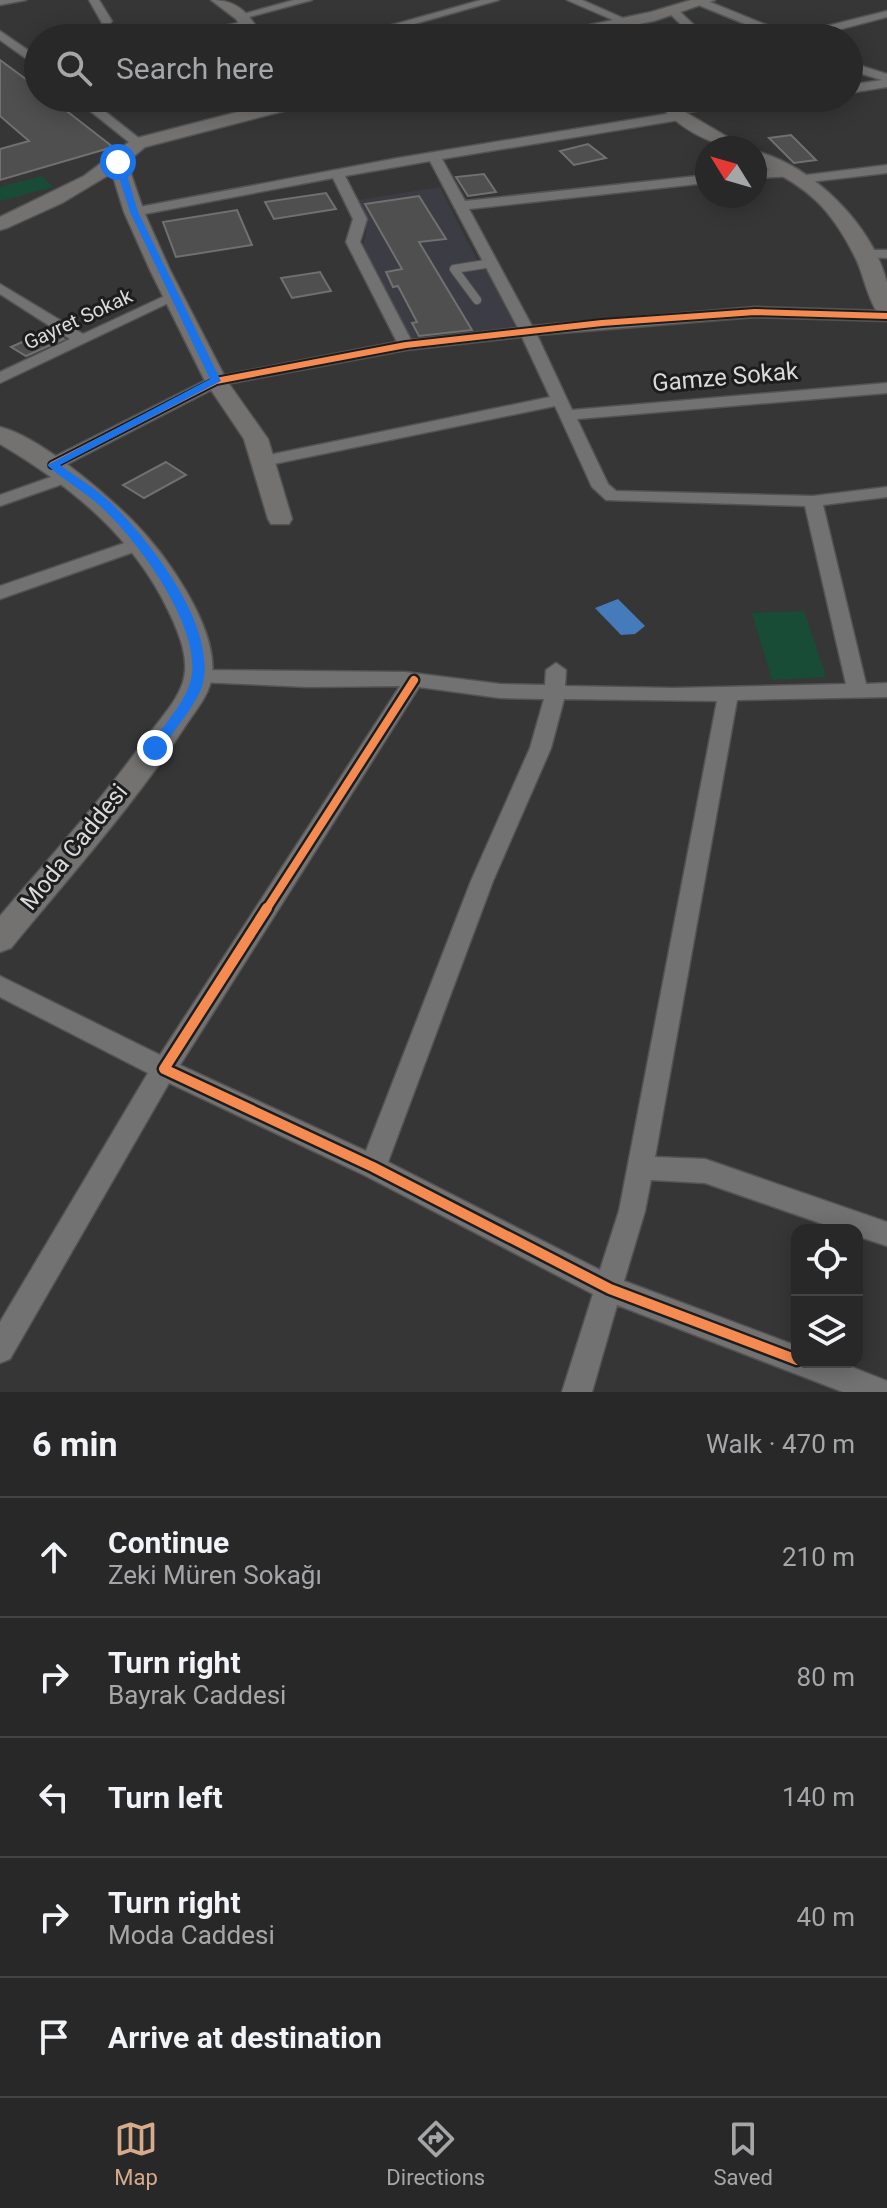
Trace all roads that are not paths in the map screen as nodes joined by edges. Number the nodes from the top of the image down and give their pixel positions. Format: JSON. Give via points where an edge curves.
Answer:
{"nodes":[{"id":1,"x":21,"y":0,"type":"edge"},
{"id":2,"x":94,"y":0,"type":"edge"},
{"id":3,"x":219,"y":0,"type":"edge"},
{"id":4,"x":307,"y":0,"type":"edge"},
{"id":5,"x":494,"y":0,"type":"edge"},
{"id":6,"x":572,"y":0,"type":"edge"},
{"id":7,"x":703,"y":1,"type":"edge"},
{"id":8,"x":0,"y":2,"type":"edge"},
{"id":9,"x":673,"y":11,"type":"junction"},
{"id":10,"x":887,"y":14,"type":"edge"},
{"id":11,"x":106,"y":21,"type":"dead end"},
{"id":12,"x":626,"y":22,"type":"junction"},
{"id":13,"x":247,"y":24,"type":"edge"},
{"id":14,"x":253,"y":24,"type":"edge"},
{"id":15,"x":404,"y":24,"type":"edge"},
{"id":16,"x":622,"y":24,"type":"edge"},
{"id":17,"x":687,"y":24,"type":"edge"},
{"id":18,"x":758,"y":24,"type":"edge"},
{"id":19,"x":847,"y":24,"type":"edge"},
{"id":20,"x":0,"y":34,"type":"edge"},
{"id":21,"x":24,"y":52,"type":"edge"},
{"id":22,"x":863,"y":71,"type":"edge"},
{"id":23,"x":887,"y":80,"type":"edge"},
{"id":24,"x":863,"y":85,"type":"edge"},
{"id":25,"x":98,"y":112,"type":"edge"},
{"id":26,"x":250,"y":112,"type":"edge"},
{"id":27,"x":652,"y":112,"type":"edge"},
{"id":28,"x":678,"y":112,"type":"edge"},
{"id":29,"x":718,"y":136,"type":"edge"},
{"id":30,"x":139,"y":143,"type":"junction"},
{"id":31,"x":434,"y":156,"type":"junction"},
{"id":32,"x":118,"y":162,"type":"junction"},
{"id":33,"x":767,"y":162,"type":"edge"},
{"id":34,"x":887,"y":169,"type":"edge"},
{"id":35,"x":338,"y":175,"type":"junction"},
{"id":36,"x":767,"y":175,"type":"edge"},
{"id":37,"x":797,"y":176,"type":"junction"},
{"id":38,"x":695,"y":180,"type":"edge"},
{"id":39,"x":461,"y":206,"type":"junction"},
{"id":40,"x":134,"y":212,"type":"junction"},
{"id":41,"x":0,"y":224,"type":"edge"},
{"id":42,"x":865,"y":254,"type":"junction"},
{"id":43,"x":887,"y":254,"type":"edge"},
{"id":44,"x":492,"y":263,"type":"junction"},
{"id":45,"x":0,"y":288,"type":"edge"},
{"id":46,"x":174,"y":297,"type":"junction"},
{"id":47,"x":477,"y":300,"type":"dead end"},
{"id":48,"x":886,"y":310,"type":"edge"},
{"id":49,"x":527,"y":331,"type":"junction"},
{"id":50,"x":82,"y":340,"type":"junction"},
{"id":51,"x":406,"y":345,"type":"junction"},
{"id":52,"x":0,"y":378,"type":"edge"},
{"id":53,"x":216,"y":381,"type":"junction"},
{"id":54,"x":887,"y":388,"type":"edge"},
{"id":55,"x":565,"y":408,"type":"junction"},
{"id":56,"x":0,"y":434,"type":"edge"},
{"id":57,"x":264,"y":461,"type":"junction"},
{"id":58,"x":60,"y":470,"type":"junction"},
{"id":59,"x":887,"y":492,"type":"edge"},
{"id":60,"x":0,"y":501,"type":"edge"},
{"id":61,"x":813,"y":501,"type":"junction"},
{"id":62,"x":280,"y":519,"type":"dead end"},
{"id":63,"x":142,"y":543,"type":"junction"},
{"id":64,"x":0,"y":593,"type":"edge"},
{"id":65,"x":199,"y":675,"type":"junction"},
{"id":66,"x":414,"y":680,"type":"junction"},
{"id":67,"x":557,"y":681,"type":"junction"},
{"id":68,"x":887,"y":690,"type":"edge"},
{"id":69,"x":858,"y":691,"type":"junction"},
{"id":70,"x":728,"y":695,"type":"junction"},
{"id":71,"x":0,"y":939,"type":"edge"},
{"id":72,"x":0,"y":986,"type":"edge"},
{"id":73,"x":164,"y":1069,"type":"junction"},
{"id":74,"x":373,"y":1167,"type":"junction"},
{"id":75,"x":641,"y":1168,"type":"junction"},
{"id":76,"x":887,"y":1234,"type":"edge"},
{"id":77,"x":610,"y":1289,"type":"junction"},
{"id":78,"x":0,"y":1349,"type":"edge"},
{"id":79,"x":791,"y":1358,"type":"edge"},
{"id":80,"x":817,"y":1368,"type":"edge"},
{"id":81,"x":577,"y":1392,"type":"edge"},
{"id":82,"x":880,"y":1392,"type":"edge"}],
"edges":[{"from":1,"to":8,"type":"street"},
{"from":2,"to":11,"type":"street"},
{"from":3,"to":13,"type":"street"},
{"from":4,"to":14,"type":"street"},
{"from":5,"to":15,"type":"street"},
{"from":6,"to":12,"type":"street"},
{"from":7,"to":9,"type":"street"},
{"from":7,"to":18,"type":"street"},
{"from":9,"to":12,"type":"street"},
{"from":9,"to":17,"type":"street"},
{"from":10,"to":19,"type":"street"},
{"from":12,"to":16,"type":"street"},
{"from":20,"to":21,"type":"street"},
{"from":22,"to":23,"type":"street"},
{"from":23,"to":24,"type":"street"},
{"from":25,"to":30,"type":"street"},
{"from":26,"to":30,"type":"street"},
{"from":27,"to":31,"type":"street"},
{"from":28,"to":29,"type":"street"},
{"from":30,"to":32,"type":"street"},
{"from":31,"to":35,"type":"street"},
{"from":31,"to":39,"type":"street"},
{"from":32,"to":40,"type":"street"},
{"from":32,"to":41,"type":"street","via":[[49,204]]},
{"from":33,"to":37,"type":"street"},
{"from":34,"to":37,"type":"street"},
{"from":35,"to":40,"type":"street"},
{"from":35,"to":51,"type":"street","via":[[360,219],[353,242]]},
{"from":36,"to":37,"type":"street"},
{"from":37,"to":42,"type":"street","via":[[820,192]]},
{"from":38,"to":39,"type":"street"},
{"from":39,"to":44,"type":"street"},
{"from":40,"to":46,"type":"street"},
{"from":42,"to":43,"type":"street"},
{"from":42,"to":48,"type":"street"},
{"from":44,"to":47,"type":"lane","via":[[454,269]]},
{"from":44,"to":49,"type":"street"},
{"from":45,"to":50,"type":"street"},
{"from":46,"to":50,"type":"street","name":"Gayret Sokak"},
{"from":46,"to":53,"type":"street"},
{"from":48,"to":49,"type":"street","via":[[755,312]]},
{"from":49,"to":51,"type":"street"},
{"from":49,"to":55,"type":"street"},
{"from":50,"to":52,"type":"street","name":"Gayret Sokak"},
{"from":51,"to":53,"type":"street"},
{"from":53,"to":57,"type":"street","via":[[256,439]]},
{"from":53,"to":58,"type":"street"},
{"from":54,"to":55,"type":"street","name":"Gamze Sokak"},
{"from":55,"to":57,"type":"street","name":"Gamze Sokak","via":[[539,403]]},
{"from":55,"to":61,"type":"street","via":[[601,487],[612,496]]},
{"from":56,"to":58,"type":"street"},
{"from":57,"to":62,"type":"street"},
{"from":58,"to":60,"type":"street"},
{"from":58,"to":63,"type":"street","via":[[104,503]]},
{"from":59,"to":61,"type":"street"},
{"from":61,"to":69,"type":"street"},
{"from":63,"to":64,"type":"street"},
{"from":63,"to":65,"type":"street","via":[[175,593],[200,664]]},
{"from":65,"to":66,"type":"street"},
{"from":65,"to":71,"type":"street","name":"Moda Caddesi","via":[[196,688],[155,748]]},
{"from":66,"to":67,"type":"street","via":[[500,691]]},
{"from":66,"to":73,"type":"street"},
{"from":67,"to":70,"type":"street"},
{"from":67,"to":74,"type":"street","via":[[533,763]]},
{"from":68,"to":69,"type":"street"},
{"from":69,"to":70,"type":"street"},
{"from":70,"to":75,"type":"street"},
{"from":72,"to":73,"type":"street"},
{"from":73,"to":74,"type":"street"},
{"from":73,"to":78,"type":"street"},
{"from":74,"to":77,"type":"street"},
{"from":75,"to":76,"type":"street","via":[[705,1171]]},
{"from":75,"to":77,"type":"street"},
{"from":77,"to":79,"type":"street"},
{"from":77,"to":81,"type":"street"},
{"from":80,"to":82,"type":"street"}]}
